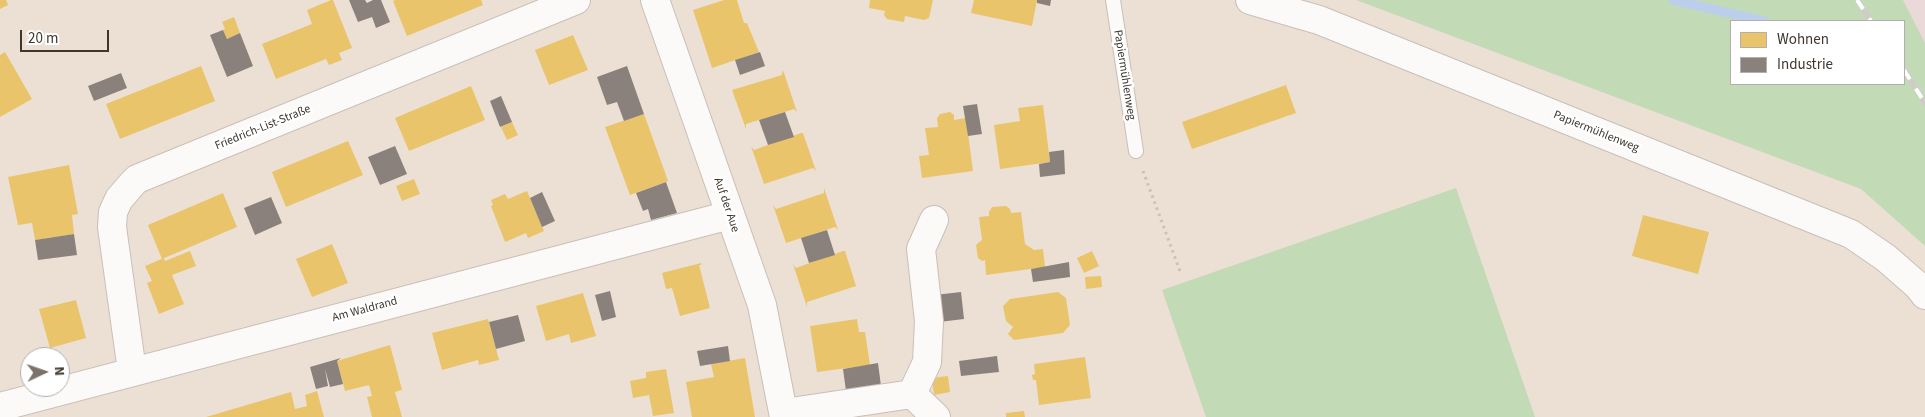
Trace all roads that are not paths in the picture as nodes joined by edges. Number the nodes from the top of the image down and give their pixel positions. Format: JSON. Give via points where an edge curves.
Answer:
{"nodes":[{"id":1,"x":576,"y":0,"type":"edge"},
{"id":2,"x":655,"y":0,"type":"edge"},
{"id":3,"x":1113,"y":0,"type":"edge"},
{"id":4,"x":1250,"y":0,"type":"edge"},
{"id":5,"x":1136,"y":151,"type":"road end"},
{"id":6,"x":730,"y":215,"type":"junction"},
{"id":7,"x":934,"y":220,"type":"dead end"},
{"id":8,"x":1925,"y":295,"type":"edge"},
{"id":9,"x":132,"y":371,"type":"junction"},
{"id":10,"x":912,"y":394,"type":"junction"},
{"id":11,"x":0,"y":407,"type":"edge"},
{"id":12,"x":784,"y":415,"type":"edge"},
{"id":13,"x":936,"y":417,"type":"edge"}],
"edges":[{"from":1,"to":9,"type":"street","name":"Friedrich-List-Straße","via":[[132,184],[119,199],[113,212],[112,227]]},
{"from":2,"to":6,"type":"street","name":"Auf der Aue"},
{"from":3,"to":5,"type":"lane","name":"Papiermühlenweg"},
{"from":4,"to":8,"type":"street","name":"Papiermühlenweg","via":[[1319,20],[1851,234],[1886,258]]},
{"from":6,"to":9,"type":"street","name":"Am Waldrand"},
{"from":6,"to":12,"type":"street","name":"Auf der Aue","via":[[762,305]]},
{"from":7,"to":10,"type":"street","via":[[921,249],[929,321],[927,362]]},
{"from":9,"to":11,"type":"street","name":"Am Waldrand"},
{"from":10,"to":12,"type":"street","name":"Auf der Aue"},
{"from":10,"to":13,"type":"street"}]}
